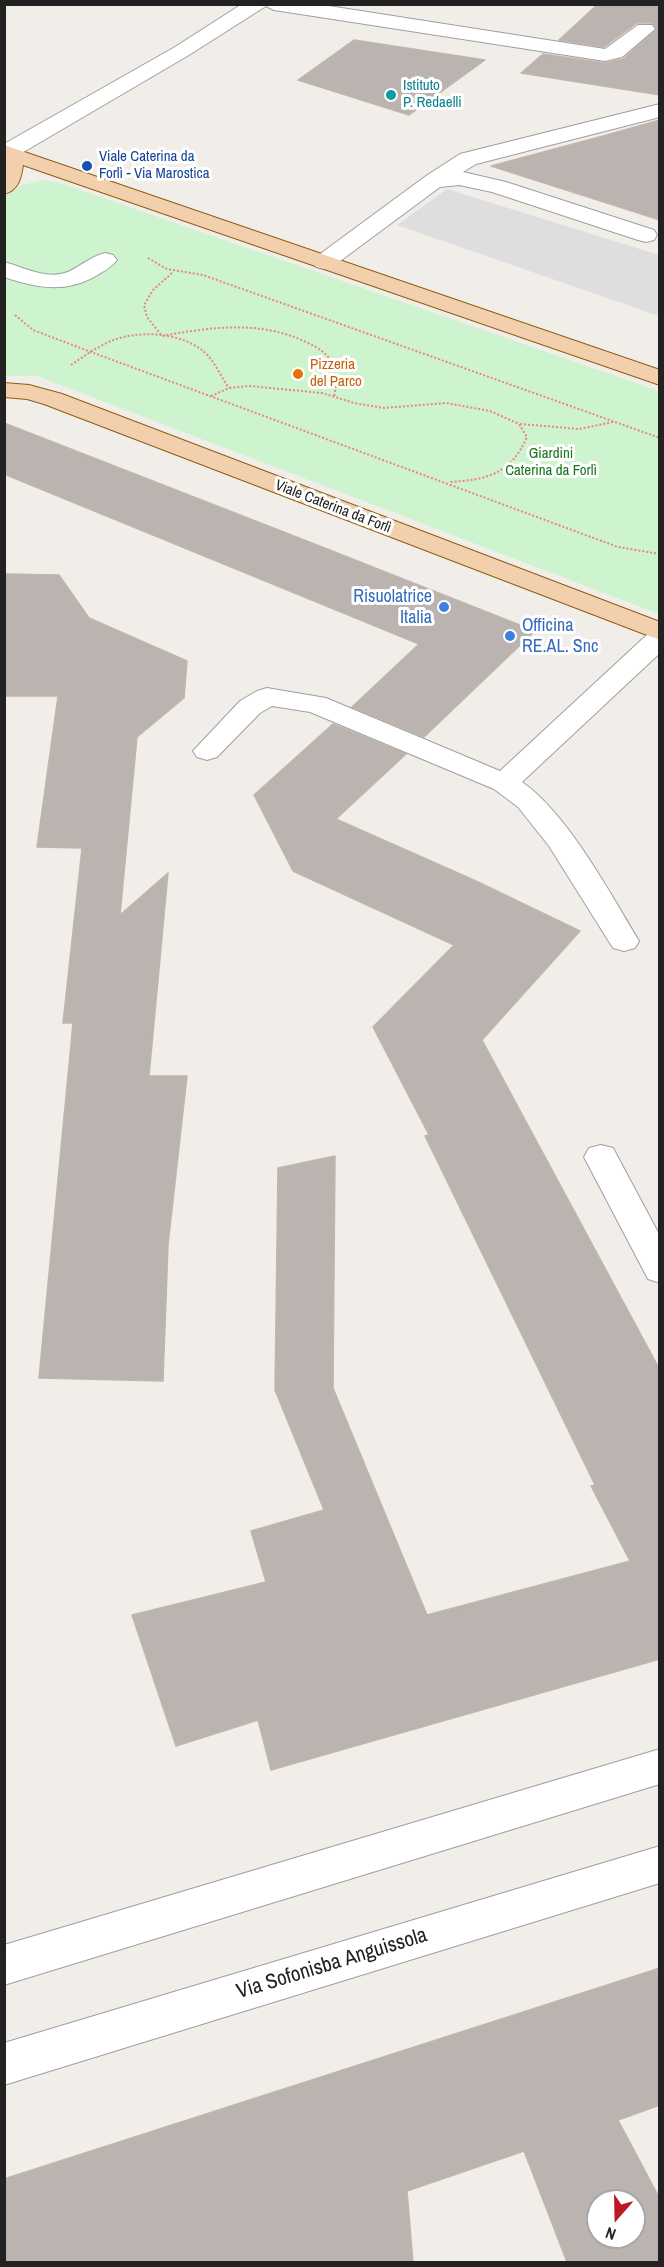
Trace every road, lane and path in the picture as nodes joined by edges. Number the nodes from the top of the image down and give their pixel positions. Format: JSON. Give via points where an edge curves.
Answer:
{"nodes":[{"id":1,"x":257,"y":4,"type":"edge"},
{"id":2,"x":274,"y":4,"type":"edge"},
{"id":3,"x":645,"y":29,"type":"dead end"},
{"id":4,"x":660,"y":110,"type":"edge"},
{"id":5,"x":8,"y":153,"type":"edge"},
{"id":6,"x":434,"y":181,"type":"junction"},
{"id":7,"x":4,"y":187,"type":"edge"},
{"id":8,"x":646,"y":235,"type":"dead end"},
{"id":9,"x":142,"y":253,"type":"dead end"},
{"id":10,"x":105,"y":260,"type":"dead end"},
{"id":11,"x":324,"y":262,"type":"junction"},
{"id":12,"x":4,"y":269,"type":"edge"},
{"id":13,"x":172,"y":273,"type":"junction"},
{"id":14,"x":11,"y":312,"type":"dead end"},
{"id":15,"x":162,"y":336,"type":"junction"},
{"id":16,"x":91,"y":352,"type":"junction"},
{"id":17,"x":660,"y":378,"type":"edge"},
{"id":18,"x":229,"y":388,"type":"junction"},
{"id":19,"x":4,"y":390,"type":"edge"},
{"id":20,"x":211,"y":396,"type":"junction"},
{"id":21,"x":334,"y":397,"type":"junction"},
{"id":22,"x":614,"y":422,"type":"junction"},
{"id":23,"x":519,"y":424,"type":"junction"},
{"id":24,"x":660,"y":438,"type":"edge"},
{"id":25,"x":445,"y":483,"type":"junction"},
{"id":26,"x":660,"y":554,"type":"edge"},
{"id":27,"x":660,"y":632,"type":"edge"},
{"id":28,"x":660,"y":638,"type":"edge"},
{"id":29,"x":207,"y":751,"type":"dead end"},
{"id":30,"x":504,"y":783,"type":"junction"},
{"id":31,"x":624,"y":941,"type":"dead end"},
{"id":32,"x":601,"y":1157,"type":"dead end"},
{"id":33,"x":660,"y":1270,"type":"edge"},
{"id":34,"x":660,"y":1766,"type":"edge"},
{"id":35,"x":660,"y":1864,"type":"edge"},
{"id":36,"x":4,"y":1965,"type":"edge"},
{"id":37,"x":4,"y":2064,"type":"edge"}],
"edges":[{"from":1,"to":5,"type":"street"},
{"from":2,"to":3,"type":"street","via":[[605,55],[615,53]]},
{"from":4,"to":6,"type":"street","via":[[468,159]]},
{"from":5,"to":7,"type":"main road","via":[[10,180]]},
{"from":5,"to":11,"type":"main road"},
{"from":6,"to":8,"type":"street","via":[[459,178],[498,187]]},
{"from":6,"to":11,"type":"street"},
{"from":9,"to":13,"type":"path","via":[[156,266]]},
{"from":10,"to":12,"type":"street","via":[[82,276],[53,283]]},
{"from":11,"to":17,"type":"main road"},
{"from":13,"to":15,"type":"path","via":[[153,290],[144,305],[147,317]]},
{"from":13,"to":22,"type":"path","via":[[203,275]]},
{"from":14,"to":16,"type":"path","via":[[33,330]]},
{"from":15,"to":16,"type":"path","via":[[126,336]]},
{"from":15,"to":18,"type":"path","via":[[186,341],[202,350]]},
{"from":15,"to":21,"type":"path","via":[[247,326],[301,338],[325,351],[337,377]]},
{"from":16,"to":20,"type":"path"},
{"from":18,"to":20,"type":"path"},
{"from":18,"to":21,"type":"path","via":[[287,389]]},
{"from":19,"to":27,"type":"main road","name":"Viale Caterina da Forlì","via":[[53,399]]},
{"from":20,"to":25,"type":"path"},
{"from":21,"to":23,"type":"path","via":[[384,408],[446,403],[490,411]]},
{"from":22,"to":23,"type":"path","via":[[595,429]]},
{"from":22,"to":24,"type":"path"},
{"from":23,"to":25,"type":"path","via":[[527,437],[522,453],[510,466],[475,481]]},
{"from":25,"to":26,"type":"path","via":[[618,547]]},
{"from":28,"to":30,"type":"street"},
{"from":29,"to":30,"type":"street","via":[[250,707],[267,697],[316,704]]},
{"from":30,"to":31,"type":"street","via":[[528,800],[560,840]]},
{"from":32,"to":33,"type":"street"},
{"from":34,"to":36,"type":"street"},
{"from":35,"to":37,"type":"street","name":"Via Sofonisba Anguissola"}]}
